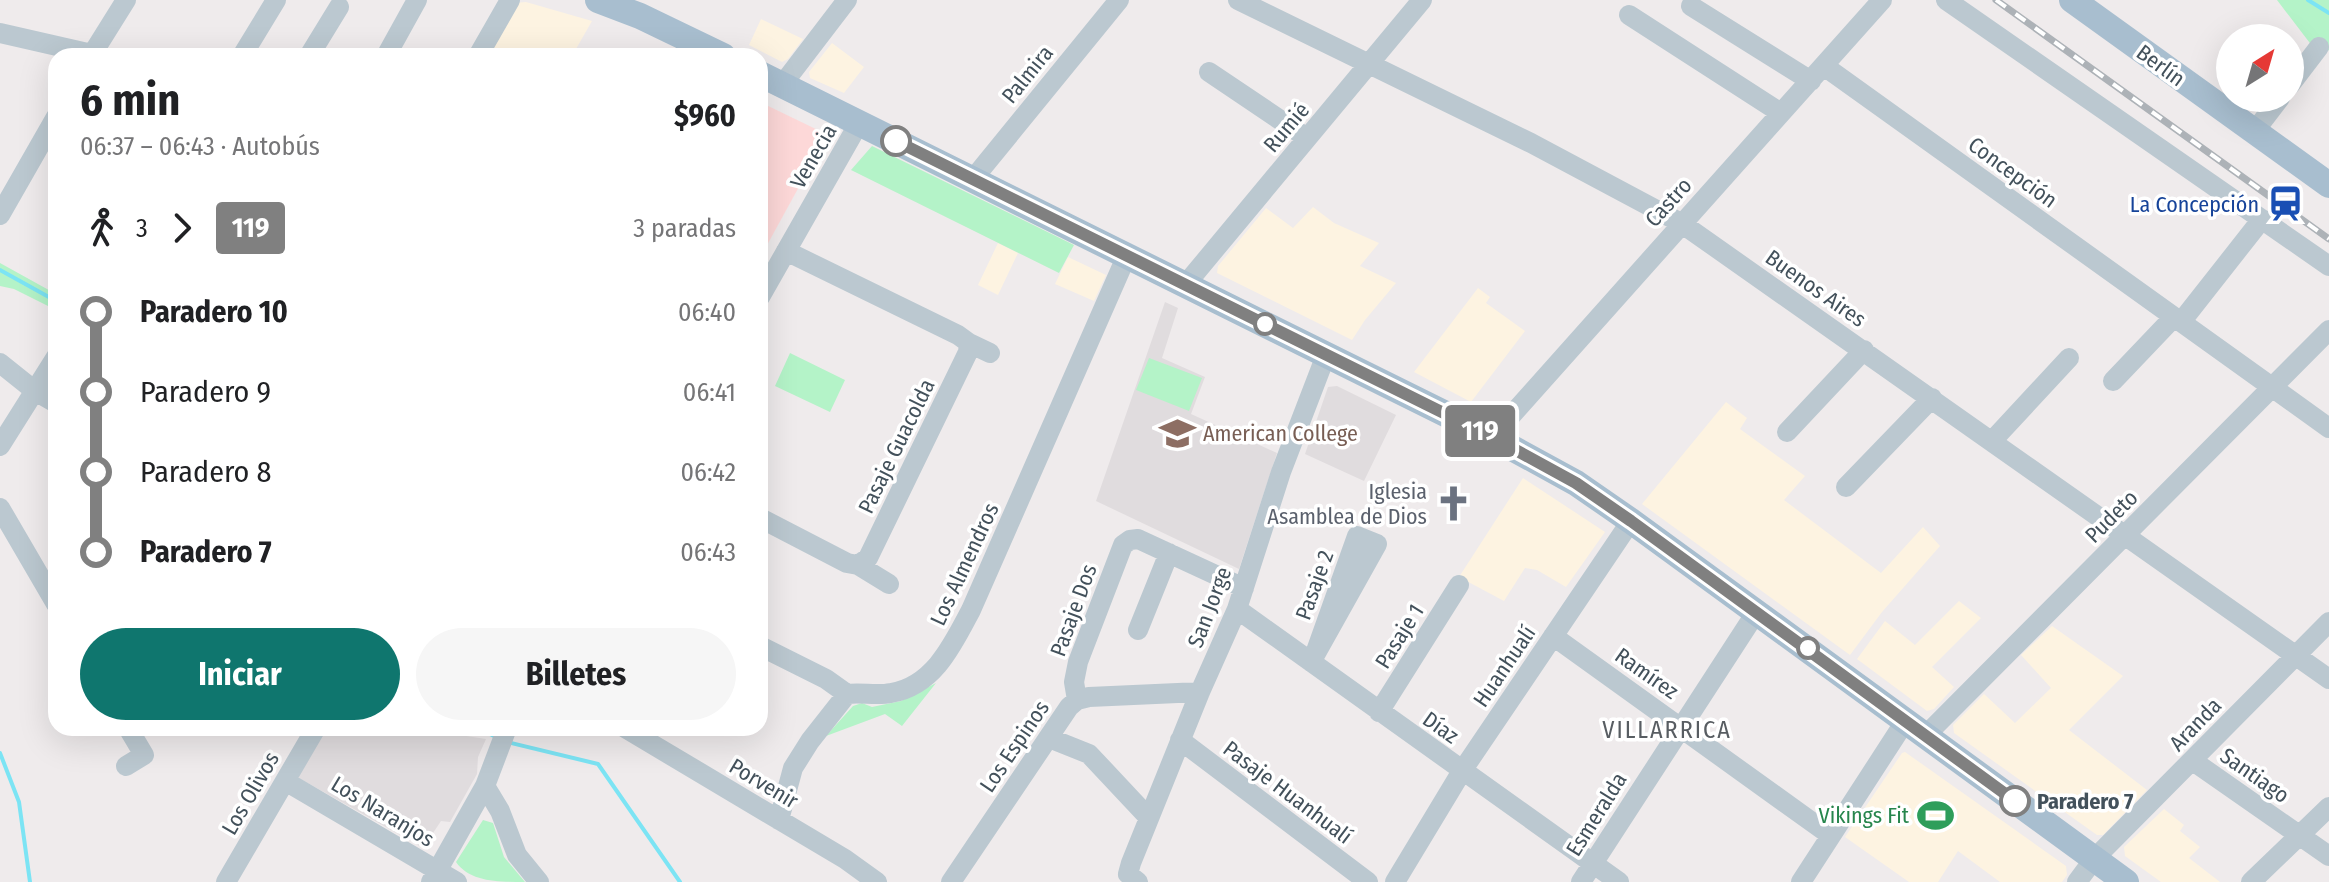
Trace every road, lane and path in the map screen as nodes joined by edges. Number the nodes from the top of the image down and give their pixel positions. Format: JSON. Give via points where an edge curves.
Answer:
{"nodes":[{"id":1,"x":126,"y":0,"type":"edge"},
{"id":2,"x":276,"y":0,"type":"edge"},
{"id":3,"x":417,"y":0,"type":"edge"},
{"id":4,"x":510,"y":0,"type":"edge"},
{"id":5,"x":598,"y":0,"type":"edge"},
{"id":6,"x":847,"y":0,"type":"edge"},
{"id":7,"x":1119,"y":0,"type":"edge"},
{"id":8,"x":1238,"y":0,"type":"edge"},
{"id":9,"x":1422,"y":0,"type":"edge"},
{"id":10,"x":1882,"y":0,"type":"edge"},
{"id":11,"x":1946,"y":0,"type":"edge"},
{"id":12,"x":2072,"y":0,"type":"edge"},
{"id":13,"x":1691,"y":6,"type":"dead end"},
{"id":14,"x":339,"y":7,"type":"dead end"},
{"id":15,"x":1629,"y":15,"type":"dead end"},
{"id":16,"x":0,"y":33,"type":"edge"},
{"id":17,"x":2319,"y":47,"type":"dead end"},
{"id":18,"x":62,"y":48,"type":"edge"},
{"id":19,"x":95,"y":48,"type":"edge"},
{"id":20,"x":252,"y":48,"type":"edge"},
{"id":21,"x":314,"y":48,"type":"edge"},
{"id":22,"x":390,"y":48,"type":"edge"},
{"id":23,"x":483,"y":48,"type":"edge"},
{"id":24,"x":683,"y":48,"type":"edge"},
{"id":25,"x":1369,"y":64,"type":"junction"},
{"id":26,"x":2304,"y":67,"type":"edge"},
{"id":27,"x":1209,"y":72,"type":"dead end"},
{"id":28,"x":1818,"y":73,"type":"junction"},
{"id":29,"x":771,"y":80,"type":"edge"},
{"id":30,"x":2269,"y":112,"type":"edge"},
{"id":31,"x":1781,"y":113,"type":"junction"},
{"id":32,"x":859,"y":123,"type":"junction"},
{"id":33,"x":48,"y":131,"type":"edge"},
{"id":34,"x":2254,"y":132,"type":"junction"},
{"id":35,"x":1307,"y":138,"type":"junction"},
{"id":36,"x":973,"y":179,"type":"junction"},
{"id":37,"x":2329,"y":185,"type":"edge"},
{"id":38,"x":0,"y":215,"type":"edge"},
{"id":39,"x":2262,"y":219,"type":"junction"},
{"id":40,"x":1681,"y":223,"type":"junction"},
{"id":41,"x":786,"y":251,"type":"junction"},
{"id":42,"x":1127,"y":255,"type":"junction"},
{"id":43,"x":2329,"y":266,"type":"edge"},
{"id":44,"x":768,"y":283,"type":"edge"},
{"id":45,"x":1186,"y":284,"type":"junction"},
{"id":46,"x":2177,"y":320,"type":"junction"},
{"id":47,"x":2329,"y":330,"type":"edge"},
{"id":48,"x":969,"y":343,"type":"junction"},
{"id":49,"x":1864,"y":350,"type":"junction"},
{"id":50,"x":990,"y":353,"type":"dead end"},
{"id":51,"x":1326,"y":355,"type":"junction"},
{"id":52,"x":2069,"y":358,"type":"dead end"},
{"id":53,"x":0,"y":363,"type":"edge"},
{"id":54,"x":48,"y":370,"type":"edge"},
{"id":55,"x":2113,"y":381,"type":"dead end"},
{"id":56,"x":2273,"y":387,"type":"junction"},
{"id":57,"x":35,"y":391,"type":"junction"},
{"id":58,"x":48,"y":398,"type":"edge"},
{"id":59,"x":1932,"y":398,"type":"junction"},
{"id":60,"x":2329,"y":428,"type":"edge"},
{"id":61,"x":1787,"y":432,"type":"dead end"},
{"id":62,"x":1492,"y":437,"type":"junction"},
{"id":63,"x":1992,"y":441,"type":"junction"},
{"id":64,"x":0,"y":446,"type":"edge"},
{"id":65,"x":1846,"y":487,"type":"dead end"},
{"id":66,"x":0,"y":508,"type":"edge"},
{"id":67,"x":1631,"y":521,"type":"junction"},
{"id":68,"x":768,"y":522,"type":"edge"},
{"id":69,"x":2126,"y":534,"type":"junction"},
{"id":70,"x":1169,"y":553,"type":"junction"},
{"id":71,"x":858,"y":565,"type":"junction"},
{"id":72,"x":889,"y":584,"type":"dead end"},
{"id":73,"x":1459,"y":585,"type":"dead end"},
{"id":74,"x":1244,"y":588,"type":"junction"},
{"id":75,"x":48,"y":590,"type":"edge"},
{"id":76,"x":1237,"y":609,"type":"junction"},
{"id":77,"x":1757,"y":611,"type":"junction"},
{"id":78,"x":2329,"y":622,"type":"edge"},
{"id":79,"x":1138,"y":630,"type":"dead end"},
{"id":80,"x":1553,"y":636,"type":"junction"},
{"id":81,"x":768,"y":650,"type":"edge"},
{"id":82,"x":2296,"y":655,"type":"junction"},
{"id":83,"x":1313,"y":656,"type":"junction"},
{"id":84,"x":2329,"y":679,"type":"edge"},
{"id":85,"x":1200,"y":692,"type":"junction"},
{"id":86,"x":847,"y":694,"type":"junction"},
{"id":87,"x":1077,"y":700,"type":"junction"},
{"id":88,"x":1379,"y":712,"type":"junction"},
{"id":89,"x":1681,"y":726,"type":"junction"},
{"id":90,"x":1916,"y":727,"type":"junction"},
{"id":91,"x":133,"y":736,"type":"edge"},
{"id":92,"x":311,"y":736,"type":"edge"},
{"id":93,"x":501,"y":736,"type":"edge"},
{"id":94,"x":638,"y":736,"type":"edge"},
{"id":95,"x":1049,"y":738,"type":"junction"},
{"id":96,"x":1180,"y":740,"type":"junction"},
{"id":97,"x":2193,"y":761,"type":"junction"},
{"id":98,"x":126,"y":766,"type":"dead end"},
{"id":99,"x":1462,"y":771,"type":"junction"},
{"id":100,"x":285,"y":781,"type":"junction"},
{"id":101,"x":485,"y":786,"type":"junction"},
{"id":102,"x":2329,"y":807,"type":"edge"},
{"id":103,"x":1149,"y":818,"type":"junction"},
{"id":104,"x":779,"y":820,"type":"junction"},
{"id":105,"x":1830,"y":835,"type":"junction"},
{"id":106,"x":2300,"y":836,"type":"junction"},
{"id":107,"x":2329,"y":856,"type":"edge"},
{"id":108,"x":2094,"y":859,"type":"junction"},
{"id":109,"x":1593,"y":863,"type":"junction"},
{"id":110,"x":434,"y":876,"type":"edge"},
{"id":111,"x":1133,"y":878,"type":"edge"},
{"id":112,"x":226,"y":882,"type":"edge"},
{"id":113,"x":457,"y":882,"type":"edge"},
{"id":114,"x":539,"y":882,"type":"edge"},
{"id":115,"x":877,"y":882,"type":"edge"},
{"id":116,"x":951,"y":882,"type":"edge"},
{"id":117,"x":1368,"y":882,"type":"edge"},
{"id":118,"x":1395,"y":882,"type":"edge"},
{"id":119,"x":1581,"y":882,"type":"edge"},
{"id":120,"x":1619,"y":882,"type":"edge"},
{"id":121,"x":1801,"y":882,"type":"edge"},
{"id":122,"x":2077,"y":882,"type":"edge"},
{"id":123,"x":2126,"y":882,"type":"edge"},
{"id":124,"x":2251,"y":882,"type":"edge"}],
"edges":[{"from":1,"to":19,"type":"street"},
{"from":2,"to":20,"type":"street"},
{"from":3,"to":22,"type":"street"},
{"from":4,"to":23,"type":"street"},
{"from":5,"to":24,"type":"main road"},
{"from":6,"to":29,"type":"street"},
{"from":7,"to":36,"type":"street","name":"Palmira"},
{"from":8,"to":25,"type":"street","name":"Buenos Aires"},
{"from":9,"to":25,"type":"street","name":"Rumié"},
{"from":10,"to":28,"type":"street","name":"Castro"},
{"from":11,"to":39,"type":"street"},
{"from":12,"to":34,"type":"main road","name":"Berlín"},
{"from":13,"to":28,"type":"street","name":"Concepción"},
{"from":14,"to":21,"type":"street"},
{"from":15,"to":31,"type":"street"},
{"from":16,"to":18,"type":"street"},
{"from":17,"to":26,"type":"street"},
{"from":25,"to":35,"type":"street","name":"Rumié"},
{"from":25,"to":40,"type":"street","name":"Buenos Aires"},
{"from":27,"to":35,"type":"street"},
{"from":28,"to":31,"type":"street","name":"Castro"},
{"from":28,"to":46,"type":"street","name":"Concepción"},
{"from":29,"to":32,"type":"main road"},
{"from":30,"to":34,"type":"street"},
{"from":31,"to":40,"type":"street","name":"Castro"},
{"from":32,"to":36,"type":"main road"},
{"from":32,"to":41,"type":"street","name":"Venecia"},
{"from":33,"to":38,"type":"street"},
{"from":34,"to":37,"type":"main road","name":"Berlín"},
{"from":35,"to":45,"type":"street","name":"Rumié"},
{"from":36,"to":42,"type":"main road"},
{"from":39,"to":43,"type":"street"},
{"from":39,"to":46,"type":"street"},
{"from":40,"to":49,"type":"street","name":"Buenos Aires"},
{"from":40,"to":62,"type":"street","name":"Castro"},
{"from":41,"to":44,"type":"street","name":"Venecia"},
{"from":41,"to":48,"type":"street"},
{"from":42,"to":45,"type":"main road"},
{"from":42,"to":86,"type":"street","name":"Los Almendros","via":[[971,610],[943,659],[910,688]]},
{"from":45,"to":51,"type":"main road"},
{"from":46,"to":55,"type":"street"},
{"from":46,"to":56,"type":"street","name":"Concepción"},
{"from":47,"to":56,"type":"street","name":"Pudeto"},
{"from":48,"to":50,"type":"street"},
{"from":48,"to":71,"type":"street","name":"Pasaje Guacolda","via":[[868,558]]},
{"from":49,"to":59,"type":"street","name":"Buenos Aires"},
{"from":49,"to":61,"type":"street"},
{"from":51,"to":62,"type":"main road"},
{"from":51,"to":74,"type":"street","name":"San Jorge"},
{"from":52,"to":63,"type":"street"},
{"from":53,"to":57,"type":"street"},
{"from":54,"to":57,"type":"street"},
{"from":56,"to":60,"type":"street","name":"Concepción"},
{"from":56,"to":69,"type":"street","name":"Pudeto"},
{"from":57,"to":58,"type":"street"},
{"from":57,"to":64,"type":"street"},
{"from":59,"to":63,"type":"street","name":"Buenos Aires"},
{"from":59,"to":65,"type":"street"},
{"from":62,"to":67,"type":"main road","via":[[1576,483]]},
{"from":63,"to":69,"type":"street","name":"Buenos Aires"},
{"from":66,"to":75,"type":"street"},
{"from":67,"to":77,"type":"main road"},
{"from":67,"to":80,"type":"street","name":"Huanhualí"},
{"from":68,"to":71,"type":"street"},
{"from":69,"to":82,"type":"street","name":"Buenos Aires"},
{"from":69,"to":90,"type":"street","name":"Pudeto"},
{"from":70,"to":74,"type":"street"},
{"from":70,"to":79,"type":"street"},
{"from":70,"to":87,"type":"street","name":"Pasaje Dos","via":[[1138,539],[1123,545],[1078,662]]},
{"from":71,"to":72,"type":"street"},
{"from":73,"to":88,"type":"street","name":"Pasaje 1"},
{"from":74,"to":76,"type":"street","name":"San Jorge"},
{"from":76,"to":83,"type":"street","name":"Díaz"},
{"from":76,"to":85,"type":"street","name":"San Jorge"},
{"from":77,"to":89,"type":"street","name":"Esmeralda"},
{"from":77,"to":90,"type":"main road"},
{"from":78,"to":82,"type":"street","name":"Aranda"},
{"from":80,"to":89,"type":"street","name":"Ramírez"},
{"from":80,"to":99,"type":"street","name":"Huanhualí"},
{"from":81,"to":86,"type":"street"},
{"from":82,"to":84,"type":"street","name":"Buenos Aires"},
{"from":82,"to":97,"type":"street","name":"Aranda"},
{"from":83,"to":83,"type":"street","name":"Pasaje 2","via":[[1362,571],[1377,544],[1357,536]]},
{"from":83,"to":88,"type":"street","name":"Díaz"},
{"from":85,"to":87,"type":"street","name":"Los Espinos"},
{"from":85,"to":96,"type":"street","name":"San Jorge"},
{"from":86,"to":104,"type":"street","via":[[793,768]]},
{"from":87,"to":95,"type":"street","name":"Los Espinos"},
{"from":88,"to":99,"type":"street","name":"Díaz"},
{"from":89,"to":105,"type":"street","name":"Ramírez"},
{"from":89,"to":109,"type":"street","name":"Esmeralda"},
{"from":90,"to":105,"type":"street","name":"Pudeto"},
{"from":90,"to":108,"type":"main road"},
{"from":91,"to":98,"type":"street","via":[[144,755]]},
{"from":92,"to":100,"type":"street","name":"Los Olivos"},
{"from":93,"to":101,"type":"street"},
{"from":94,"to":104,"type":"street","name":"Porvenir"},
{"from":95,"to":103,"type":"street","via":[[1089,754]]},
{"from":95,"to":116,"type":"street","name":"Los Espinos"},
{"from":96,"to":103,"type":"street","name":"San Jorge"},
{"from":96,"to":117,"type":"street","name":"Pasaje Huanhualí"},
{"from":97,"to":106,"type":"street","name":"Santiago"},
{"from":97,"to":108,"type":"street","name":"Aranda"},
{"from":99,"to":109,"type":"street","name":"Díaz"},
{"from":99,"to":118,"type":"street","name":"Huanhualí"},
{"from":100,"to":110,"type":"street","name":"Los Naranjos"},
{"from":100,"to":112,"type":"street","name":"Los Olivos"},
{"from":101,"to":110,"type":"street"},
{"from":101,"to":114,"type":"street","via":[[517,855]]},
{"from":102,"to":106,"type":"street"},
{"from":103,"to":111,"type":"street","name":"San Jorge"},
{"from":104,"to":115,"type":"street","name":"Porvenir"},
{"from":105,"to":121,"type":"street","name":"Pudeto"},
{"from":106,"to":107,"type":"street","name":"Santiago"},
{"from":106,"to":124,"type":"street"},
{"from":108,"to":122,"type":"street","name":"Aranda"},
{"from":108,"to":123,"type":"main road"},
{"from":109,"to":119,"type":"street","name":"Esmeralda"},
{"from":109,"to":120,"type":"street","name":"Díaz"},
{"from":110,"to":113,"type":"street","name":"Los Naranjos"}]}
